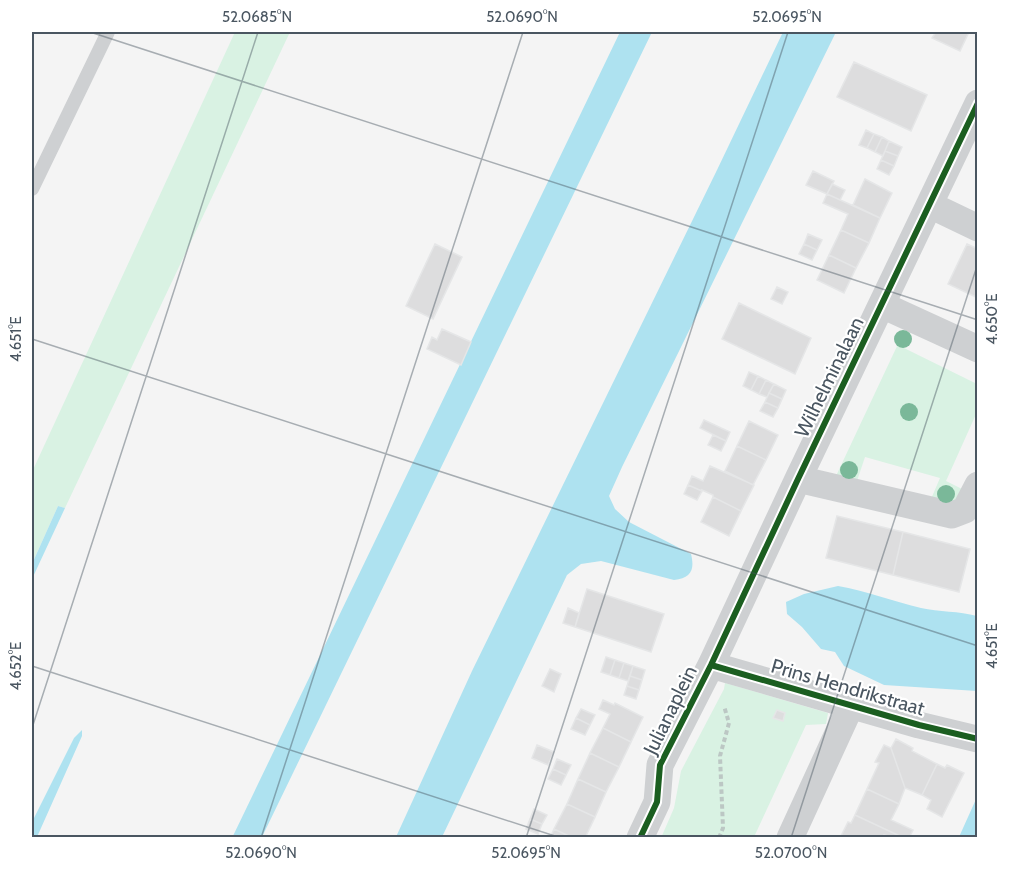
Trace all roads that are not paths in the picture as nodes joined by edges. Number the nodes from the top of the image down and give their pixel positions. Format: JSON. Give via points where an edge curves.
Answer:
{"nodes":[{"id":1,"x":108,"y":32,"type":"edge"},
{"id":2,"x":978,"y":103,"type":"edge"},
{"id":3,"x":32,"y":189,"type":"edge"},
{"id":4,"x":930,"y":205,"type":"junction"},
{"id":5,"x":978,"y":228,"type":"edge"},
{"id":6,"x":882,"y":305,"type":"junction"},
{"id":7,"x":978,"y":349,"type":"edge"},
{"id":8,"x":798,"y":478,"type":"junction"},
{"id":9,"x":978,"y":485,"type":"edge"},
{"id":10,"x":711,"y":665,"type":"junction"},
{"id":11,"x":851,"y":705,"type":"junction"},
{"id":12,"x":977,"y":739,"type":"edge"},
{"id":13,"x":640,"y":837,"type":"edge"},
{"id":14,"x":790,"y":837,"type":"edge"}],
"edges":[{"from":1,"to":3,"type":"lane"},
{"from":2,"to":4,"type":"street","name":"Wilhelminalaan"},
{"from":4,"to":5,"type":"street"},
{"from":4,"to":6,"type":"street","name":"Wilhelminalaan"},
{"from":6,"to":7,"type":"street","name":"Wilhelminalaan"},
{"from":6,"to":8,"type":"street","name":"Wilhelminalaan"},
{"from":8,"to":9,"type":"street","via":[[952,515],[965,510]]},
{"from":8,"to":10,"type":"street","name":"Wilhelminalaan"},
{"from":10,"to":11,"type":"street","name":"Prins Hendrikstraat"},
{"from":10,"to":13,"type":"street","name":"Julianaplein","via":[[660,765],[657,802]]},
{"from":11,"to":12,"type":"street","name":"Prins Hendrikstraat"},
{"from":11,"to":14,"type":"street"}]}
